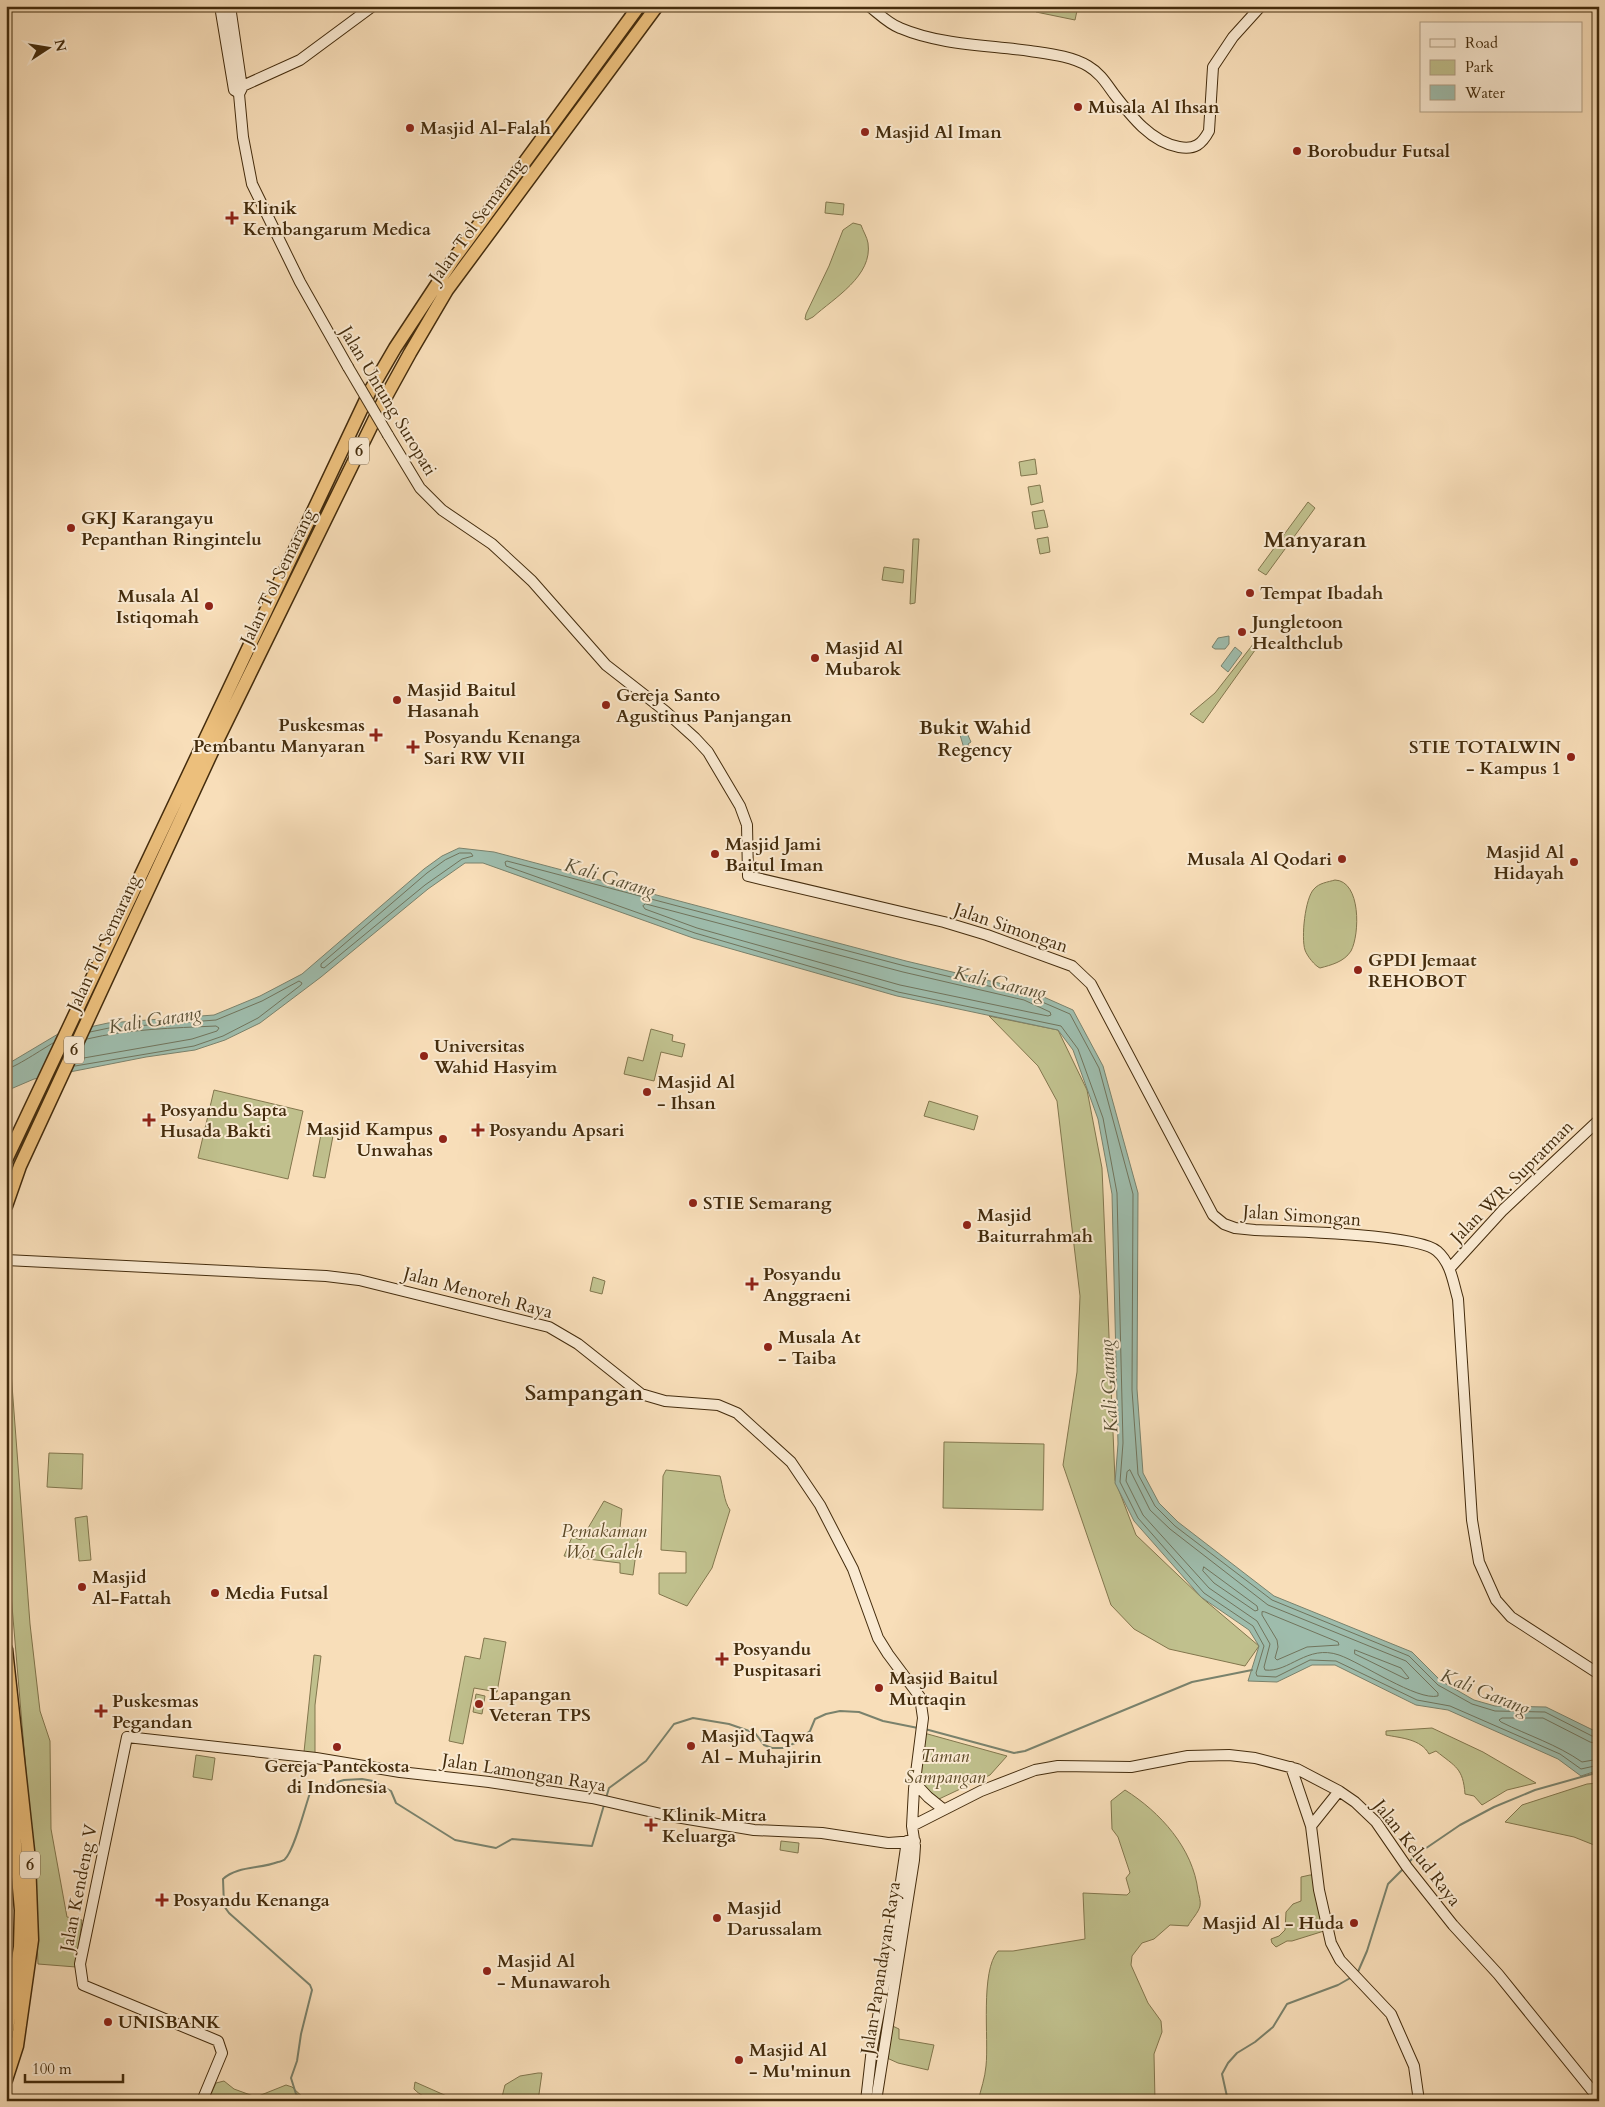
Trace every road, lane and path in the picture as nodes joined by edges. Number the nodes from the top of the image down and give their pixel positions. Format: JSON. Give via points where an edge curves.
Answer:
{"nodes":[{"id":1,"x":220,"y":6,"type":"edge"},
{"id":2,"x":230,"y":6,"type":"edge"},
{"id":3,"x":373,"y":6,"type":"edge"},
{"id":4,"x":639,"y":6,"type":"edge"},
{"id":5,"x":657,"y":6,"type":"edge"},
{"id":6,"x":869,"y":6,"type":"edge"},
{"id":7,"x":1261,"y":6,"type":"edge"},
{"id":8,"x":238,"y":90,"type":"junction"},
{"id":9,"x":748,"y":876,"type":"joint"},
{"id":10,"x":121,"y":933,"type":"junction"},
{"id":11,"x":1599,"y":1120,"type":"edge"},
{"id":12,"x":6,"y":1160,"type":"edge"},
{"id":13,"x":6,"y":1206,"type":"edge"},
{"id":14,"x":6,"y":1260,"type":"edge"},
{"id":15,"x":1450,"y":1268,"type":"junction"},
{"id":16,"x":6,"y":1649,"type":"edge"},
{"id":17,"x":1599,"y":1674,"type":"edge"},
{"id":18,"x":127,"y":1737,"type":"joint"},
{"id":19,"x":6,"y":1743,"type":"edge"},
{"id":20,"x":1291,"y":1768,"type":"junction"},
{"id":21,"x":914,"y":1782,"type":"junction"},
{"id":22,"x":1339,"y":1791,"type":"junction"},
{"id":23,"x":943,"y":1809,"type":"junction"},
{"id":24,"x":1312,"y":1826,"type":"junction"},
{"id":25,"x":911,"y":1836,"type":"junction"},
{"id":26,"x":897,"y":1943,"type":"junction"},
{"id":27,"x":6,"y":2036,"type":"edge"},
{"id":28,"x":6,"y":2080,"type":"edge"},
{"id":29,"x":1599,"y":2099,"type":"edge"},
{"id":30,"x":202,"y":2101,"type":"edge"},
{"id":31,"x":866,"y":2101,"type":"edge"},
{"id":32,"x":876,"y":2101,"type":"edge"},
{"id":33,"x":1419,"y":2101,"type":"edge"}],
"edges":[{"from":1,"to":8,"type":"main road","name":"Jalan Untung Suropati"},
{"from":2,"to":8,"type":"main road","name":"Jalan Untung Suropati"},
{"from":3,"to":8,"type":"main road","via":[[300,60]]},
{"from":4,"to":10,"type":"highway","name":"Jalan Tol Semarang","number":"6","via":[[452,260],[370,391]]},
{"from":5,"to":10,"type":"highway","name":"Jalan Tol Semarang","number":"6","via":[[447,290],[410,353]]},
{"from":6,"to":7,"type":"main road","via":[[898,28],[917,34],[1079,61],[1097,71],[1134,118],[1157,140],[1189,149],[1197,146],[1209,131],[1213,67],[1233,37]]},
{"from":8,"to":9,"type":"main road","name":"Jalan Untung Suropati","bridge":true,"via":[[252,184],[300,282],[420,488],[442,510],[492,544],[532,581],[606,665],[665,711],[708,752],[740,806],[747,825]]},
{"from":9,"to":15,"type":"main road","name":"Jalan Simongan","via":[[944,922],[1072,966],[1091,984],[1162,1115],[1203,1200],[1217,1219],[1235,1228],[1409,1240],[1430,1245]]},
{"from":10,"to":12,"type":"highway","name":"Jalan Tol Semarang","number":"6"},
{"from":10,"to":13,"type":"highway","name":"Jalan Tol Semarang","number":"6","via":[[20,1166]]},
{"from":11,"to":15,"type":"main road","name":"Jalan WR. Supratman","via":[[1504,1210]]},
{"from":14,"to":21,"type":"main road","name":"Jalan Menoreh Raya","via":[[287,1273],[359,1280],[549,1327],[578,1344],[641,1394],[665,1401],[718,1405],[729,1409],[748,1421],[791,1462],[820,1505],[853,1569],[878,1638],[920,1696],[923,1722]]},
{"from":15,"to":17,"type":"main road","name":"Jalan Simongan","via":[[1458,1299],[1472,1520],[1479,1562],[1496,1600],[1511,1617]]},
{"from":16,"to":28,"type":"highway","number":"6","via":[[32,1905],[26,1990],[17,2046]]},
{"from":18,"to":25,"type":"main road","name":"Jalan Lamongan Raya","via":[[489,1782],[594,1798],[670,1816],[754,1830],[822,1833],[895,1843]]},
{"from":18,"to":30,"type":"main road","name":"Jalan Kendeng V","via":[[80,1964],[83,1985],[218,2041],[222,2053]]},
{"from":19,"to":27,"type":"highway","number":"6","via":[[21,1910],[19,1956]]},
{"from":20,"to":22,"type":"main road","name":"Jalan Kelud Raya"},
{"from":20,"to":23,"type":"main road","name":"Jalan Kelud Raya","via":[[1255,1758],[1220,1755],[1188,1756],[1132,1767],[1058,1766],[1035,1770]]},
{"from":20,"to":24,"type":"main road"},
{"from":21,"to":23,"type":"main road"},
{"from":21,"to":25,"type":"main road","name":"Jalan Menoreh Raya"},
{"from":22,"to":24,"type":"main road"},
{"from":22,"to":29,"type":"main road","name":"Jalan Kelud Raya","via":[[1376,1822],[1407,1867]]},
{"from":23,"to":25,"type":"main road","name":"Jalan Kelud Raya"},
{"from":24,"to":33,"type":"main road","via":[[1319,1890],[1328,1933],[1337,1955],[1391,2014],[1414,2066]]},
{"from":25,"to":26,"type":"main road","name":"Jalan Papandayan Raya","via":[[914,1860]]},
{"from":26,"to":31,"type":"main road","name":"Jalan Papandayan Raya","via":[[872,2048]]},
{"from":26,"to":32,"type":"main road","name":"Jalan Papandayan Raya"}]}
